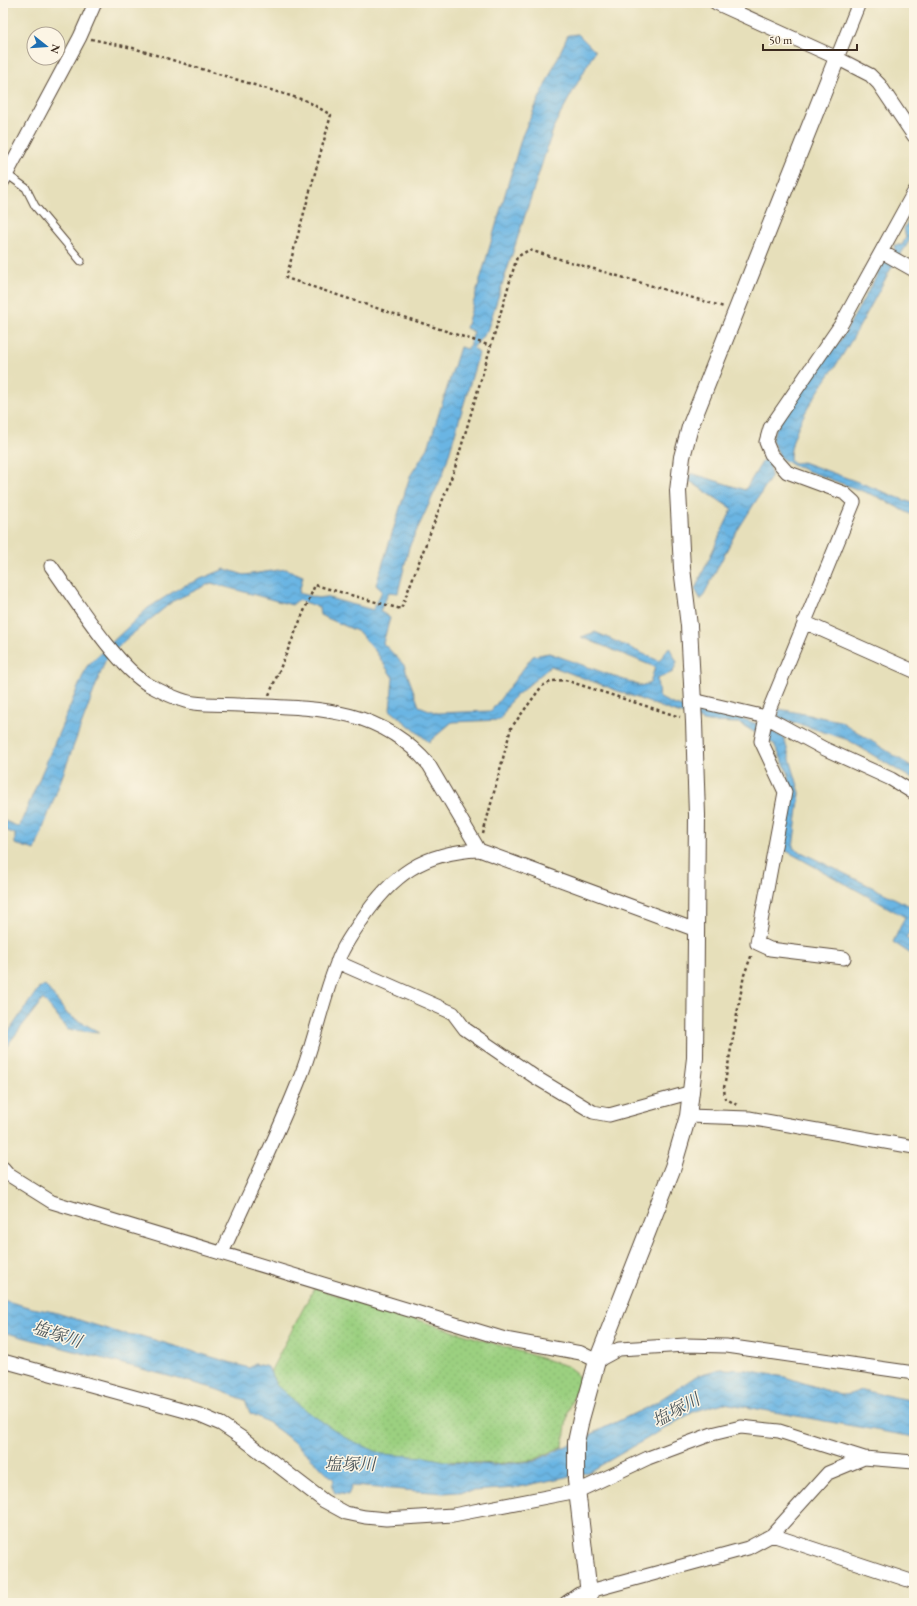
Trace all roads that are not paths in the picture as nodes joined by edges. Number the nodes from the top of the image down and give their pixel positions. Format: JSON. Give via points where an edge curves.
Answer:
{"nodes":[{"id":1,"x":95,"y":3,"type":"edge"},
{"id":2,"x":716,"y":3,"type":"edge"},
{"id":3,"x":859,"y":3,"type":"edge"},
{"id":4,"x":837,"y":58,"type":"junction"},
{"id":5,"x":914,"y":136,"type":"edge"},
{"id":6,"x":4,"y":176,"type":"edge"},
{"id":7,"x":914,"y":192,"type":"edge"},
{"id":8,"x":882,"y":252,"type":"junction"},
{"id":9,"x":81,"y":261,"type":"dead end"},
{"id":10,"x":914,"y":270,"type":"edge"},
{"id":11,"x":51,"y":566,"type":"dead end"},
{"id":12,"x":804,"y":622,"type":"junction"},
{"id":13,"x":914,"y":671,"type":"edge"},
{"id":14,"x":693,"y":700,"type":"junction"},
{"id":15,"x":766,"y":717,"type":"junction"},
{"id":16,"x":914,"y":793,"type":"edge"},
{"id":17,"x":479,"y":850,"type":"junction"},
{"id":18,"x":696,"y":930,"type":"junction"},
{"id":19,"x":844,"y":958,"type":"dead end"},
{"id":20,"x":337,"y":962,"type":"junction"},
{"id":21,"x":692,"y":1092,"type":"junction"},
{"id":22,"x":688,"y":1116,"type":"junction"},
{"id":23,"x":914,"y":1147,"type":"edge"},
{"id":24,"x":3,"y":1168,"type":"edge"},
{"id":25,"x":222,"y":1253,"type":"junction"},
{"id":26,"x":3,"y":1361,"type":"edge"},
{"id":27,"x":597,"y":1361,"type":"junction"},
{"id":28,"x":914,"y":1372,"type":"edge"},
{"id":29,"x":864,"y":1458,"type":"junction"},
{"id":30,"x":914,"y":1462,"type":"edge"},
{"id":31,"x":577,"y":1486,"type":"junction"},
{"id":32,"x":772,"y":1535,"type":"junction"},
{"id":33,"x":914,"y":1582,"type":"edge"},
{"id":34,"x":589,"y":1597,"type":"edge"},
{"id":35,"x":566,"y":1603,"type":"edge"}],
"edges":[{"from":1,"to":6,"type":"street","via":[[80,37]]},
{"from":2,"to":4,"type":"street"},
{"from":3,"to":4,"type":"street"},
{"from":4,"to":5,"type":"street","via":[[870,75],[879,84]]},
{"from":4,"to":14,"type":"street","via":[[690,427],[682,457],[678,491]]},
{"from":6,"to":9,"type":"lane","via":[[26,188],[34,206]]},
{"from":7,"to":8,"type":"street"},
{"from":8,"to":10,"type":"street"},
{"from":8,"to":12,"type":"street","via":[[842,323],[770,428],[766,442],[771,454],[787,472],[844,493],[854,502]]},
{"from":11,"to":17,"type":"street","via":[[109,645],[138,678],[150,686],[193,703],[337,711],[398,736],[419,752],[429,765]]},
{"from":12,"to":13,"type":"street"},
{"from":12,"to":15,"type":"street"},
{"from":14,"to":15,"type":"street"},
{"from":14,"to":18,"type":"street","via":[[697,815]]},
{"from":15,"to":16,"type":"street"},
{"from":15,"to":19,"type":"street","via":[[761,741],[785,792],[757,942],[770,949]]},
{"from":17,"to":18,"type":"street"},
{"from":17,"to":20,"type":"street","via":[[448,852],[432,857],[414,865],[399,876],[368,911],[351,935]]},
{"from":18,"to":21,"type":"street","via":[[695,1058]]},
{"from":20,"to":21,"type":"street","via":[[453,1013],[465,1029],[535,1077],[593,1112],[609,1115]]},
{"from":20,"to":25,"type":"street","via":[[300,1078]]},
{"from":21,"to":22,"type":"street"},
{"from":22,"to":23,"type":"street","via":[[749,1118]]},
{"from":22,"to":27,"type":"street","via":[[673,1167]]},
{"from":24,"to":25,"type":"street","via":[[9,1175],[52,1202]]},
{"from":25,"to":27,"type":"street","via":[[505,1339],[581,1353]]},
{"from":26,"to":31,"type":"street","via":[[200,1415],[221,1424],[324,1501],[346,1513],[386,1519],[453,1515]]},
{"from":27,"to":28,"type":"street","via":[[618,1348],[726,1346]]},
{"from":27,"to":31,"type":"street","via":[[576,1442]]},
{"from":29,"to":30,"type":"street"},
{"from":29,"to":31,"type":"street","via":[[779,1431],[741,1428],[712,1434]]},
{"from":29,"to":32,"type":"street","via":[[828,1474]]},
{"from":31,"to":34,"type":"street"},
{"from":32,"to":33,"type":"street"},
{"from":32,"to":34,"type":"street","via":[[748,1548]]},
{"from":34,"to":35,"type":"street","via":[[579,1594]]}]}
